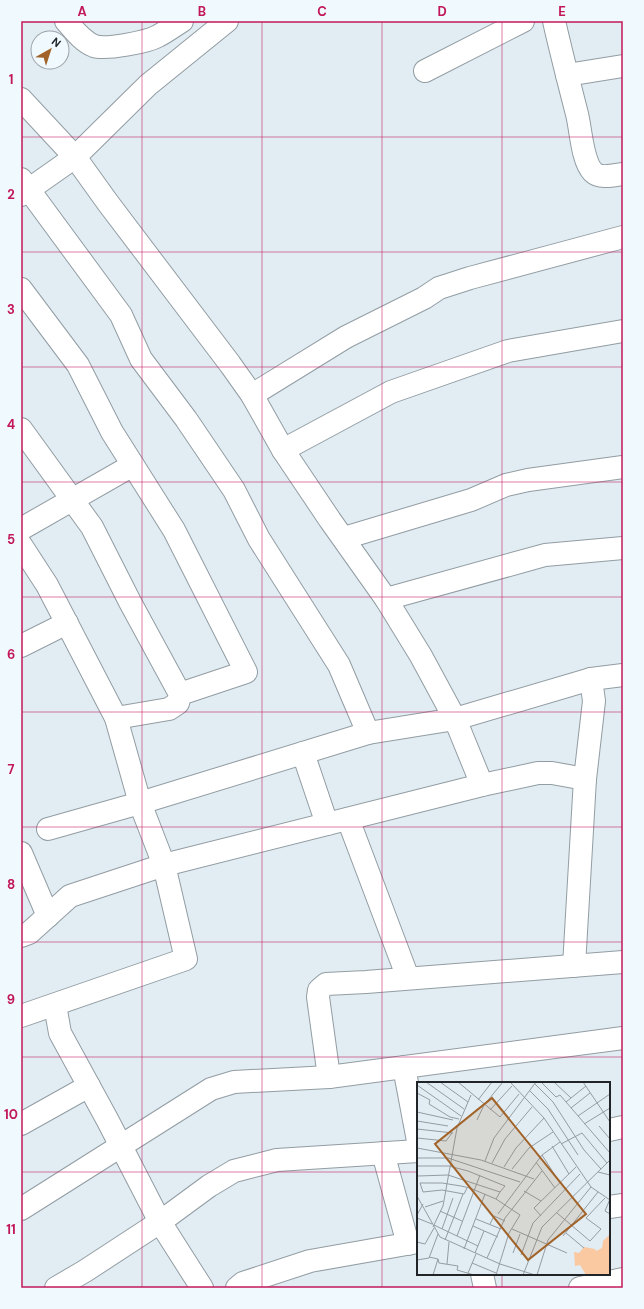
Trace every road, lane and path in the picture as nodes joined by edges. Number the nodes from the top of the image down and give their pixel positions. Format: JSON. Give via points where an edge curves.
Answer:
{"nodes":[{"id":1,"x":66,"y":21,"type":"edge"},
{"id":2,"x":182,"y":21,"type":"edge"},
{"id":3,"x":227,"y":21,"type":"edge"},
{"id":4,"x":523,"y":21,"type":"edge"},
{"id":5,"x":554,"y":21,"type":"edge"},
{"id":6,"x":197,"y":44,"type":"junction"},
{"id":7,"x":623,"y":66,"type":"edge"},
{"id":8,"x":425,"y":71,"type":"dead end"},
{"id":9,"x":567,"y":76,"type":"junction"},
{"id":10,"x":21,"y":99,"type":"edge"},
{"id":11,"x":75,"y":157,"type":"junction"},
{"id":12,"x":623,"y":174,"type":"edge"},
{"id":13,"x":24,"y":188,"type":"edge"},
{"id":14,"x":623,"y":236,"type":"edge"},
{"id":15,"x":21,"y":289,"type":"edge"},
{"id":16,"x":623,"y":331,"type":"edge"},
{"id":17,"x":252,"y":396,"type":"junction"},
{"id":18,"x":21,"y":430,"type":"edge"},
{"id":19,"x":284,"y":450,"type":"junction"},
{"id":20,"x":133,"y":465,"type":"junction"},
{"id":21,"x":623,"y":467,"type":"edge"},
{"id":22,"x":73,"y":499,"type":"junction"},
{"id":23,"x":21,"y":528,"type":"edge"},
{"id":24,"x":344,"y":538,"type":"junction"},
{"id":25,"x":21,"y":544,"type":"edge"},
{"id":26,"x":623,"y":548,"type":"edge"},
{"id":27,"x":386,"y":599,"type":"junction"},
{"id":28,"x":67,"y":623,"type":"junction"},
{"id":29,"x":21,"y":646,"type":"edge"},
{"id":30,"x":623,"y":675,"type":"edge"},
{"id":31,"x":591,"y":679,"type":"junction"},
{"id":32,"x":180,"y":694,"type":"junction"},
{"id":33,"x":116,"y":718,"type":"junction"},
{"id":34,"x":455,"y":719,"type":"junction"},
{"id":35,"x":368,"y":733,"type":"junction"},
{"id":36,"x":303,"y":753,"type":"junction"},
{"id":37,"x":585,"y":779,"type":"junction"},
{"id":38,"x":482,"y":785,"type":"junction"},
{"id":39,"x":140,"y":802,"type":"junction"},
{"id":40,"x":338,"y":821,"type":"junction"},
{"id":41,"x":48,"y":829,"type":"dead end"},
{"id":42,"x":21,"y":853,"type":"edge"},
{"id":43,"x":164,"y":865,"type":"junction"},
{"id":44,"x":48,"y":916,"type":"junction"},
{"id":45,"x":21,"y":936,"type":"edge"},
{"id":46,"x":623,"y":962,"type":"edge"},
{"id":47,"x":574,"y":966,"type":"junction"},
{"id":48,"x":408,"y":978,"type":"junction"},
{"id":49,"x":55,"y":1005,"type":"junction"},
{"id":50,"x":21,"y":1016,"type":"edge"},
{"id":51,"x":623,"y":1038,"type":"edge"},
{"id":52,"x":404,"y":1067,"type":"junction"},
{"id":53,"x":329,"y":1077,"type":"junction"},
{"id":54,"x":89,"y":1086,"type":"junction"},
{"id":55,"x":21,"y":1124,"type":"edge"},
{"id":56,"x":623,"y":1127,"type":"edge"},
{"id":57,"x":610,"y":1130,"type":"edge"},
{"id":58,"x":417,"y":1135,"type":"edge"},
{"id":59,"x":121,"y":1147,"type":"junction"},
{"id":60,"x":417,"y":1151,"type":"edge"},
{"id":61,"x":383,"y":1153,"type":"junction"},
{"id":62,"x":623,"y":1205,"type":"edge"},
{"id":63,"x":610,"y":1207,"type":"edge"},
{"id":64,"x":21,"y":1209,"type":"edge"},
{"id":65,"x":160,"y":1222,"type":"junction"},
{"id":66,"x":413,"y":1243,"type":"edge"},
{"id":67,"x":482,"y":1275,"type":"edge"},
{"id":68,"x":623,"y":1279,"type":"edge"},
{"id":69,"x":56,"y":1288,"type":"edge"},
{"id":70,"x":202,"y":1288,"type":"edge"},
{"id":71,"x":237,"y":1288,"type":"edge"},
{"id":72,"x":485,"y":1288,"type":"edge"},
{"id":73,"x":580,"y":1288,"type":"edge"}],
"edges":[{"from":1,"to":2,"type":"street","via":[[82,38],[95,46],[108,47],[146,41]]},
{"from":2,"to":6,"type":"street"},
{"from":3,"to":6,"type":"street"},
{"from":4,"to":8,"type":"street"},
{"from":5,"to":9,"type":"street"},
{"from":6,"to":11,"type":"street","via":[[148,85]]},
{"from":7,"to":9,"type":"street"},
{"from":9,"to":12,"type":"street","via":[[585,155],[594,174]]},
{"from":10,"to":11,"type":"street"},
{"from":11,"to":13,"type":"street"},
{"from":11,"to":17,"type":"street"},
{"from":13,"to":35,"type":"street","via":[[121,315],[142,359],[234,490],[259,539],[339,666]]},
{"from":14,"to":17,"type":"street","via":[[439,288],[404,309],[346,337]]},
{"from":15,"to":20,"type":"street","via":[[78,365],[112,432]]},
{"from":16,"to":19,"type":"street","via":[[508,351],[391,392]]},
{"from":17,"to":19,"type":"street"},
{"from":18,"to":22,"type":"street"},
{"from":19,"to":24,"type":"street"},
{"from":20,"to":22,"type":"street"},
{"from":20,"to":32,"type":"street","via":[[174,530],[246,672]]},
{"from":21,"to":24,"type":"street","via":[[506,485],[471,500]]},
{"from":22,"to":23,"type":"street"},
{"from":22,"to":32,"type":"street","via":[[92,527]]},
{"from":24,"to":27,"type":"street"},
{"from":25,"to":28,"type":"street"},
{"from":26,"to":27,"type":"street","via":[[545,555]]},
{"from":27,"to":34,"type":"street"},
{"from":28,"to":29,"type":"street"},
{"from":28,"to":33,"type":"street"},
{"from":30,"to":31,"type":"street"},
{"from":31,"to":34,"type":"street"},
{"from":31,"to":37,"type":"street","via":[[594,701]]},
{"from":32,"to":33,"type":"street","via":[[178,704],[169,709]]},
{"from":33,"to":39,"type":"street"},
{"from":34,"to":35,"type":"street"},
{"from":34,"to":38,"type":"street"},
{"from":35,"to":36,"type":"street"},
{"from":36,"to":39,"type":"street"},
{"from":36,"to":40,"type":"street"},
{"from":37,"to":38,"type":"street","via":[[538,773]]},
{"from":37,"to":47,"type":"street"},
{"from":38,"to":40,"type":"street"},
{"from":39,"to":41,"type":"street"},
{"from":39,"to":43,"type":"street"},
{"from":40,"to":43,"type":"street"},
{"from":40,"to":48,"type":"street"},
{"from":42,"to":44,"type":"street"},
{"from":43,"to":44,"type":"street","via":[[70,896]]},
{"from":43,"to":49,"type":"street","via":[[186,959]]},
{"from":44,"to":45,"type":"street","via":[[29,933]]},
{"from":46,"to":47,"type":"street"},
{"from":47,"to":48,"type":"street"},
{"from":48,"to":53,"type":"street","via":[[326,984],[319,990]]},
{"from":49,"to":50,"type":"street"},
{"from":49,"to":54,"type":"street","via":[[60,1032]]},
{"from":51,"to":52,"type":"street"},
{"from":52,"to":53,"type":"street"},
{"from":52,"to":58,"type":"street"},
{"from":53,"to":59,"type":"street","via":[[234,1082],[211,1088]]},
{"from":54,"to":55,"type":"street"},
{"from":54,"to":59,"type":"street"},
{"from":56,"to":57,"type":"street"},
{"from":59,"to":64,"type":"street"},
{"from":59,"to":65,"type":"street"},
{"from":60,"to":61,"type":"street"},
{"from":61,"to":65,"type":"street","via":[[276,1160],[234,1171]]},
{"from":61,"to":66,"type":"street"},
{"from":62,"to":63,"type":"street"},
{"from":65,"to":69,"type":"street"},
{"from":65,"to":70,"type":"street"},
{"from":66,"to":71,"type":"street","via":[[310,1261],[243,1283]]},
{"from":67,"to":72,"type":"street"},
{"from":68,"to":73,"type":"street"}]}
